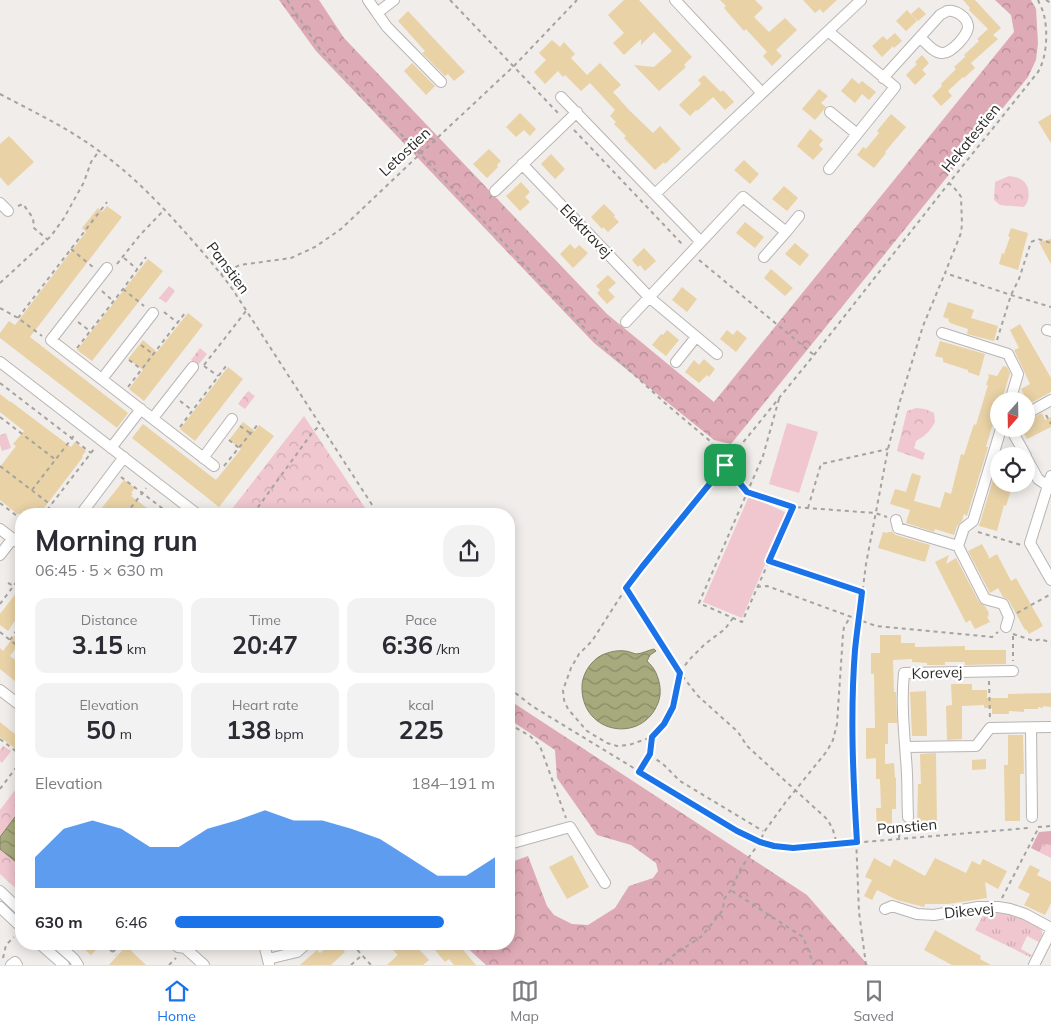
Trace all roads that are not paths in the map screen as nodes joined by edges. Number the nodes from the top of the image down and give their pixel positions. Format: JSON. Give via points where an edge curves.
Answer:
{"nodes":[{"id":1,"x":368,"y":0,"type":"edge"},
{"id":2,"x":394,"y":0,"type":"edge"},
{"id":3,"x":675,"y":0,"type":"edge"},
{"id":4,"x":861,"y":0,"type":"edge"},
{"id":5,"x":377,"y":13,"type":"junction"},
{"id":6,"x":828,"y":31,"type":"junction"},
{"id":7,"x":920,"y":37,"type":"junction"},
{"id":8,"x":883,"y":78,"type":"junction"},
{"id":9,"x":441,"y":82,"type":"dead end"},
{"id":10,"x":762,"y":93,"type":"junction"},
{"id":11,"x":562,"y":96,"type":"dead end"},
{"id":12,"x":577,"y":112,"type":"junction"},
{"id":13,"x":830,"y":112,"type":"dead end"},
{"id":14,"x":857,"y":134,"type":"junction"},
{"id":15,"x":522,"y":164,"type":"junction"},
{"id":16,"x":829,"y":169,"type":"dead end"},
{"id":17,"x":495,"y":191,"type":"dead end"},
{"id":18,"x":655,"y":194,"type":"junction"},
{"id":19,"x":800,"y":216,"type":"dead end"},
{"id":20,"x":786,"y":232,"type":"junction"},
{"id":21,"x":701,"y":242,"type":"junction"},
{"id":22,"x":764,"y":258,"type":"dead end"},
{"id":23,"x":104,"y":271,"type":"road end"},
{"id":24,"x":650,"y":298,"type":"junction"},
{"id":25,"x":153,"y":313,"type":"road end"},
{"id":26,"x":626,"y":322,"type":"dead end"},
{"id":27,"x":942,"y":333,"type":"dead end"},
{"id":28,"x":696,"y":337,"type":"junction"},
{"id":29,"x":717,"y":354,"type":"dead end"},
{"id":30,"x":0,"y":362,"type":"edge"},
{"id":31,"x":676,"y":362,"type":"dead end"},
{"id":32,"x":198,"y":366,"type":"road end"},
{"id":33,"x":102,"y":379,"type":"junction"},
{"id":34,"x":1013,"y":392,"type":"edge"},
{"id":35,"x":1051,"y":400,"type":"edge"},
{"id":36,"x":141,"y":409,"type":"junction"},
{"id":37,"x":1035,"y":409,"type":"edge"},
{"id":38,"x":153,"y":418,"type":"junction"},
{"id":39,"x":232,"y":419,"type":"dead end"},
{"id":40,"x":998,"y":438,"type":"edge"},
{"id":41,"x":111,"y":448,"type":"junction"},
{"id":42,"x":124,"y":457,"type":"junction"},
{"id":43,"x":203,"y":458,"type":"junction"},
{"id":44,"x":214,"y":466,"type":"road end"},
{"id":45,"x":1035,"y":474,"type":"edge"},
{"id":46,"x":1050,"y":481,"type":"edge"},
{"id":47,"x":1047,"y":506,"type":"edge"},
{"id":48,"x":85,"y":508,"type":"edge"},
{"id":49,"x":189,"y":508,"type":"edge"},
{"id":50,"x":896,"y":520,"type":"dead end"},
{"id":51,"x":0,"y":529,"type":"edge"},
{"id":52,"x":15,"y":540,"type":"edge"},
{"id":53,"x":15,"y":544,"type":"edge"},
{"id":54,"x":958,"y":546,"type":"junction"},
{"id":55,"x":0,"y":555,"type":"edge"},
{"id":56,"x":1051,"y":580,"type":"edge"},
{"id":57,"x":1007,"y":622,"type":"road end"},
{"id":58,"x":1013,"y":671,"type":"road end"},
{"id":59,"x":0,"y":690,"type":"edge"},
{"id":60,"x":15,"y":701,"type":"edge"},
{"id":61,"x":1051,"y":727,"type":"edge"},
{"id":62,"x":1031,"y":728,"type":"junction"},
{"id":63,"x":905,"y":747,"type":"junction"},
{"id":64,"x":908,"y":817,"type":"dead end"},
{"id":65,"x":1032,"y":818,"type":"dead end"},
{"id":66,"x":515,"y":842,"type":"edge"},
{"id":67,"x":605,"y":883,"type":"dead end"},
{"id":68,"x":0,"y":891,"type":"edge"},
{"id":69,"x":15,"y":905,"type":"edge"},
{"id":70,"x":0,"y":907,"type":"edge"},
{"id":71,"x":884,"y":909,"type":"dead end"},
{"id":72,"x":15,"y":921,"type":"edge"},
{"id":73,"x":1051,"y":930,"type":"edge"},
{"id":74,"x":47,"y":950,"type":"edge"},
{"id":75,"x":64,"y":950,"type":"edge"},
{"id":76,"x":187,"y":950,"type":"edge"},
{"id":77,"x":299,"y":950,"type":"edge"},
{"id":78,"x":268,"y":962,"type":"edge"},
{"id":79,"x":11,"y":965,"type":"edge"},
{"id":80,"x":17,"y":965,"type":"edge"},
{"id":81,"x":64,"y":965,"type":"edge"},
{"id":82,"x":78,"y":965,"type":"edge"},
{"id":83,"x":204,"y":965,"type":"edge"},
{"id":84,"x":1034,"y":965,"type":"edge"}],
"edges":[{"from":1,"to":5,"type":"street"},
{"from":2,"to":5,"type":"street"},
{"from":3,"to":10,"type":"street"},
{"from":4,"to":6,"type":"street"},
{"from":5,"to":9,"type":"street"},
{"from":6,"to":8,"type":"street"},
{"from":6,"to":10,"type":"street"},
{"from":7,"to":7,"type":"street","via":[[946,11],[959,14],[968,26],[966,33],[942,54]]},
{"from":7,"to":8,"type":"street"},
{"from":8,"to":14,"type":"street","via":[[895,87]]},
{"from":10,"to":18,"type":"street"},
{"from":11,"to":12,"type":"street"},
{"from":12,"to":15,"type":"street"},
{"from":12,"to":18,"type":"street"},
{"from":13,"to":14,"type":"street"},
{"from":14,"to":16,"type":"street"},
{"from":15,"to":17,"type":"street"},
{"from":15,"to":24,"type":"street","name":"Elektravej"},
{"from":18,"to":21,"type":"street"},
{"from":19,"to":20,"type":"street"},
{"from":20,"to":21,"type":"street","via":[[743,197]]},
{"from":20,"to":22,"type":"street"},
{"from":21,"to":24,"type":"street"},
{"from":23,"to":33,"type":"street","via":[[51,340]]},
{"from":24,"to":26,"type":"street"},
{"from":24,"to":28,"type":"street","name":"Elektravej"},
{"from":25,"to":33,"type":"street"},
{"from":27,"to":34,"type":"street","via":[[1008,354],[1018,374]]},
{"from":28,"to":29,"type":"street","name":"Elektravej"},
{"from":28,"to":31,"type":"street"},
{"from":30,"to":41,"type":"street"},
{"from":32,"to":38,"type":"street"},
{"from":33,"to":36,"type":"street"},
{"from":35,"to":37,"type":"street"},
{"from":36,"to":38,"type":"street"},
{"from":36,"to":41,"type":"street"},
{"from":38,"to":43,"type":"street"},
{"from":39,"to":43,"type":"street"},
{"from":40,"to":54,"type":"street","via":[[973,522],[964,528]]},
{"from":41,"to":42,"type":"street"},
{"from":42,"to":48,"type":"street"},
{"from":42,"to":49,"type":"street"},
{"from":43,"to":44,"type":"street"},
{"from":45,"to":46,"type":"street","via":[[1038,479]]},
{"from":46,"to":47,"type":"street"},
{"from":47,"to":56,"type":"street","via":[[1030,543]]},
{"from":50,"to":54,"type":"street","via":[[898,528]]},
{"from":51,"to":52,"type":"street"},
{"from":53,"to":55,"type":"street"},
{"from":54,"to":57,"type":"street","via":[[986,599],[1003,604]]},
{"from":58,"to":63,"type":"street","name":"Korevej","via":[[904,674]]},
{"from":59,"to":60,"type":"street"},
{"from":61,"to":62,"type":"street"},
{"from":62,"to":63,"type":"street","via":[[990,728],[976,746]]},
{"from":62,"to":65,"type":"street"},
{"from":63,"to":64,"type":"street","name":"Korevej"},
{"from":66,"to":67,"type":"street","via":[[570,827]]},
{"from":68,"to":69,"type":"street"},
{"from":70,"to":72,"type":"street"},
{"from":71,"to":73,"type":"street","name":"Dikevej","via":[[892,906],[917,914],[934,915],[998,907],[1025,914]]},
{"from":73,"to":84,"type":"street","name":"Dikevej"},
{"from":74,"to":81,"type":"street"},
{"from":75,"to":82,"type":"street"},
{"from":76,"to":83,"type":"street"},
{"from":77,"to":78,"type":"street"},
{"from":79,"to":80,"type":"street","via":[[15,962]]}]}
